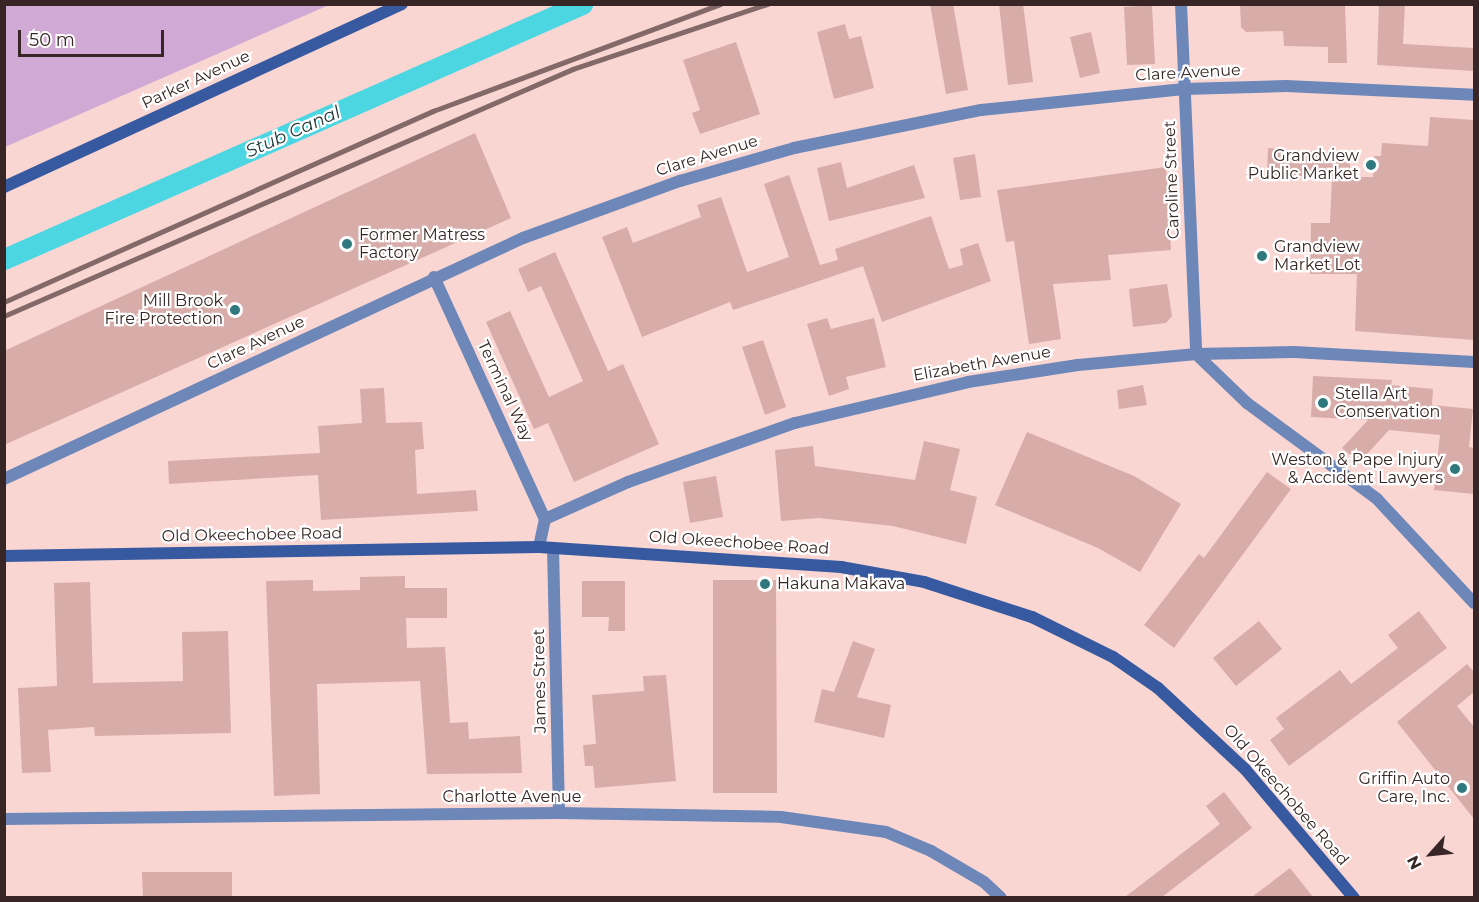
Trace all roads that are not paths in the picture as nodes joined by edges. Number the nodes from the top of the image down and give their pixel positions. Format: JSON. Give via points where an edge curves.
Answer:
{"nodes":[{"id":1,"x":402,"y":4,"type":"edge"},
{"id":2,"x":1181,"y":4,"type":"edge"},
{"id":3,"x":1184,"y":89,"type":"junction"},
{"id":4,"x":1474,"y":95,"type":"edge"},
{"id":5,"x":4,"y":186,"type":"edge"},
{"id":6,"x":434,"y":277,"type":"junction"},
{"id":7,"x":1196,"y":354,"type":"junction"},
{"id":8,"x":1474,"y":362,"type":"edge"},
{"id":9,"x":4,"y":479,"type":"edge"},
{"id":10,"x":545,"y":519,"type":"junction"},
{"id":11,"x":539,"y":547,"type":"junction"},
{"id":12,"x":553,"y":548,"type":"junction"},
{"id":13,"x":4,"y":556,"type":"edge"},
{"id":14,"x":1474,"y":603,"type":"edge"},
{"id":15,"x":559,"y":813,"type":"junction"},
{"id":16,"x":4,"y":819,"type":"edge"},
{"id":17,"x":1001,"y":897,"type":"edge"},
{"id":18,"x":1354,"y":897,"type":"edge"}],
"edges":[{"from":1,"to":5,"type":"street","name":"Parker Avenue"},
{"from":2,"to":3,"type":"street","name":"Caroline Street"},
{"from":3,"to":4,"type":"street","name":"Clare Avenue","via":[[1286,86]]},
{"from":3,"to":6,"type":"street","name":"Clare Avenue","via":[[981,110],[794,148],[612,204]]},
{"from":3,"to":7,"type":"street","name":"Caroline Street"},
{"from":6,"to":9,"type":"street","name":"Clare Avenue"},
{"from":6,"to":10,"type":"street","name":"Terminal Way"},
{"from":7,"to":8,"type":"street","name":"Elizabeth Avenue","via":[[1338,353]]},
{"from":7,"to":10,"type":"street","name":"Elizabeth Avenue","via":[[1078,365],[881,400],[711,450]]},
{"from":7,"to":14,"type":"street","via":[[1247,403],[1377,499]]},
{"from":10,"to":11,"type":"street"},
{"from":11,"to":12,"type":"street","name":"Old Okeechobee Road"},
{"from":11,"to":13,"type":"street","name":"Old Okeechobee Road"},
{"from":12,"to":15,"type":"street","name":"James Street"},
{"from":12,"to":18,"type":"street","name":"Old Okeechobee Road","via":[[840,567],[924,582],[1032,616],[1113,657],[1203,726]]},
{"from":15,"to":16,"type":"street","name":"Charlotte Avenue"},
{"from":15,"to":17,"type":"street","name":"Charlotte Avenue","via":[[830,821],[886,832],[931,850]]}]}
